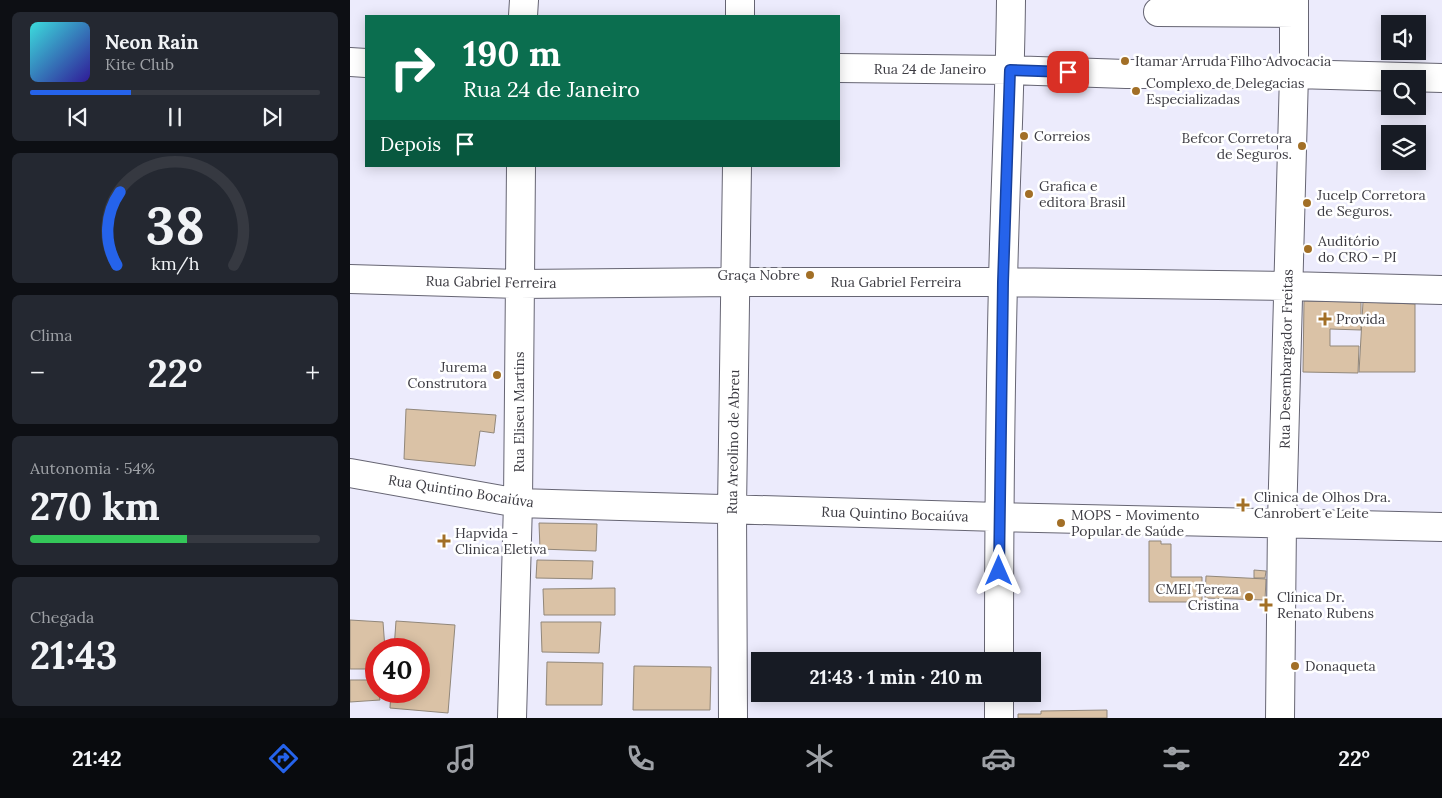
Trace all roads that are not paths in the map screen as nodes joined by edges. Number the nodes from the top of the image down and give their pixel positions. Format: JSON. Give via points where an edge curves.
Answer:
{"nodes":[{"id":1,"x":524,"y":0,"type":"edge"},
{"id":2,"x":740,"y":0,"type":"edge"},
{"id":3,"x":1011,"y":0,"type":"edge"},
{"id":4,"x":1294,"y":6,"type":"edge"},
{"id":5,"x":1158,"y":12,"type":"dead end"},
{"id":6,"x":524,"y":15,"type":"edge"},
{"id":7,"x":740,"y":15,"type":"edge"},
{"id":8,"x":350,"y":62,"type":"edge"},
{"id":9,"x":365,"y":62,"type":"edge"},
{"id":10,"x":840,"y":68,"type":"edge"},
{"id":11,"x":1010,"y":70,"type":"junction"},
{"id":12,"x":1294,"y":74,"type":"junction"},
{"id":13,"x":1442,"y":78,"type":"edge"},
{"id":14,"x":521,"y":167,"type":"edge"},
{"id":15,"x":738,"y":167,"type":"edge"},
{"id":16,"x":350,"y":279,"type":"edge"},
{"id":17,"x":736,"y":282,"type":"junction"},
{"id":18,"x":1003,"y":282,"type":"junction"},
{"id":19,"x":519,"y":284,"type":"junction"},
{"id":20,"x":1288,"y":286,"type":"junction"},
{"id":21,"x":1442,"y":290,"type":"edge"},
{"id":22,"x":350,"y":473,"type":"edge"},
{"id":23,"x":518,"y":503,"type":"junction"},
{"id":24,"x":732,"y":509,"type":"junction"},
{"id":25,"x":999,"y":517,"type":"junction"},
{"id":26,"x":1282,"y":522,"type":"junction"},
{"id":27,"x":1442,"y":527,"type":"edge"},
{"id":28,"x":999,"y":652,"type":"edge"},
{"id":29,"x":999,"y":702,"type":"edge"},
{"id":30,"x":512,"y":718,"type":"edge"},
{"id":31,"x":733,"y":718,"type":"edge"},
{"id":32,"x":999,"y":718,"type":"edge"},
{"id":33,"x":1280,"y":718,"type":"edge"}],
"edges":[{"from":1,"to":6,"type":"street"},
{"from":2,"to":7,"type":"street"},
{"from":3,"to":11,"type":"street"},
{"from":4,"to":5,"type":"street"},
{"from":4,"to":12,"type":"street","name":"Rua Desembargador Freitas"},
{"from":8,"to":9,"type":"street"},
{"from":10,"to":11,"type":"street","name":"Rua 24 de Janeiro"},
{"from":11,"to":12,"type":"street","name":"Rua 24 de Janeiro"},
{"from":11,"to":18,"type":"street"},
{"from":12,"to":13,"type":"street","name":"Rua 24 de Janeiro"},
{"from":12,"to":20,"type":"street","name":"Rua Desembargador Freitas"},
{"from":14,"to":19,"type":"street","name":"Rua Eliseu Martins"},
{"from":15,"to":17,"type":"street","name":"Rua Areolino de Abreu"},
{"from":16,"to":19,"type":"street","name":"Rua Gabriel Ferreira"},
{"from":17,"to":18,"type":"street","name":"Rua Gabriel Ferreira"},
{"from":17,"to":19,"type":"street","name":"Rua Gabriel Ferreira"},
{"from":17,"to":24,"type":"street","name":"Rua Areolino de Abreu"},
{"from":18,"to":20,"type":"street","name":"Rua Gabriel Ferreira"},
{"from":18,"to":25,"type":"street"},
{"from":19,"to":23,"type":"street","name":"Rua Eliseu Martins"},
{"from":20,"to":21,"type":"street","name":"Rua Gabriel Ferreira"},
{"from":20,"to":26,"type":"street","name":"Rua Desembargador Freitas"},
{"from":22,"to":23,"type":"street","name":"Rua Quintino Bocaiúva"},
{"from":23,"to":24,"type":"street","name":"Rua Quintino Bocaiúva"},
{"from":23,"to":30,"type":"street","name":"Rua Eliseu Martins"},
{"from":24,"to":25,"type":"street","name":"Rua Quintino Bocaiúva"},
{"from":24,"to":31,"type":"street","name":"Rua Areolino de Abreu"},
{"from":25,"to":26,"type":"street","name":"Rua Quintino Bocaiúva"},
{"from":25,"to":28,"type":"street"},
{"from":26,"to":27,"type":"street","name":"Rua Quintino Bocaiúva"},
{"from":26,"to":33,"type":"street","name":"Rua Desembargador Freitas"},
{"from":29,"to":32,"type":"street"}]}
